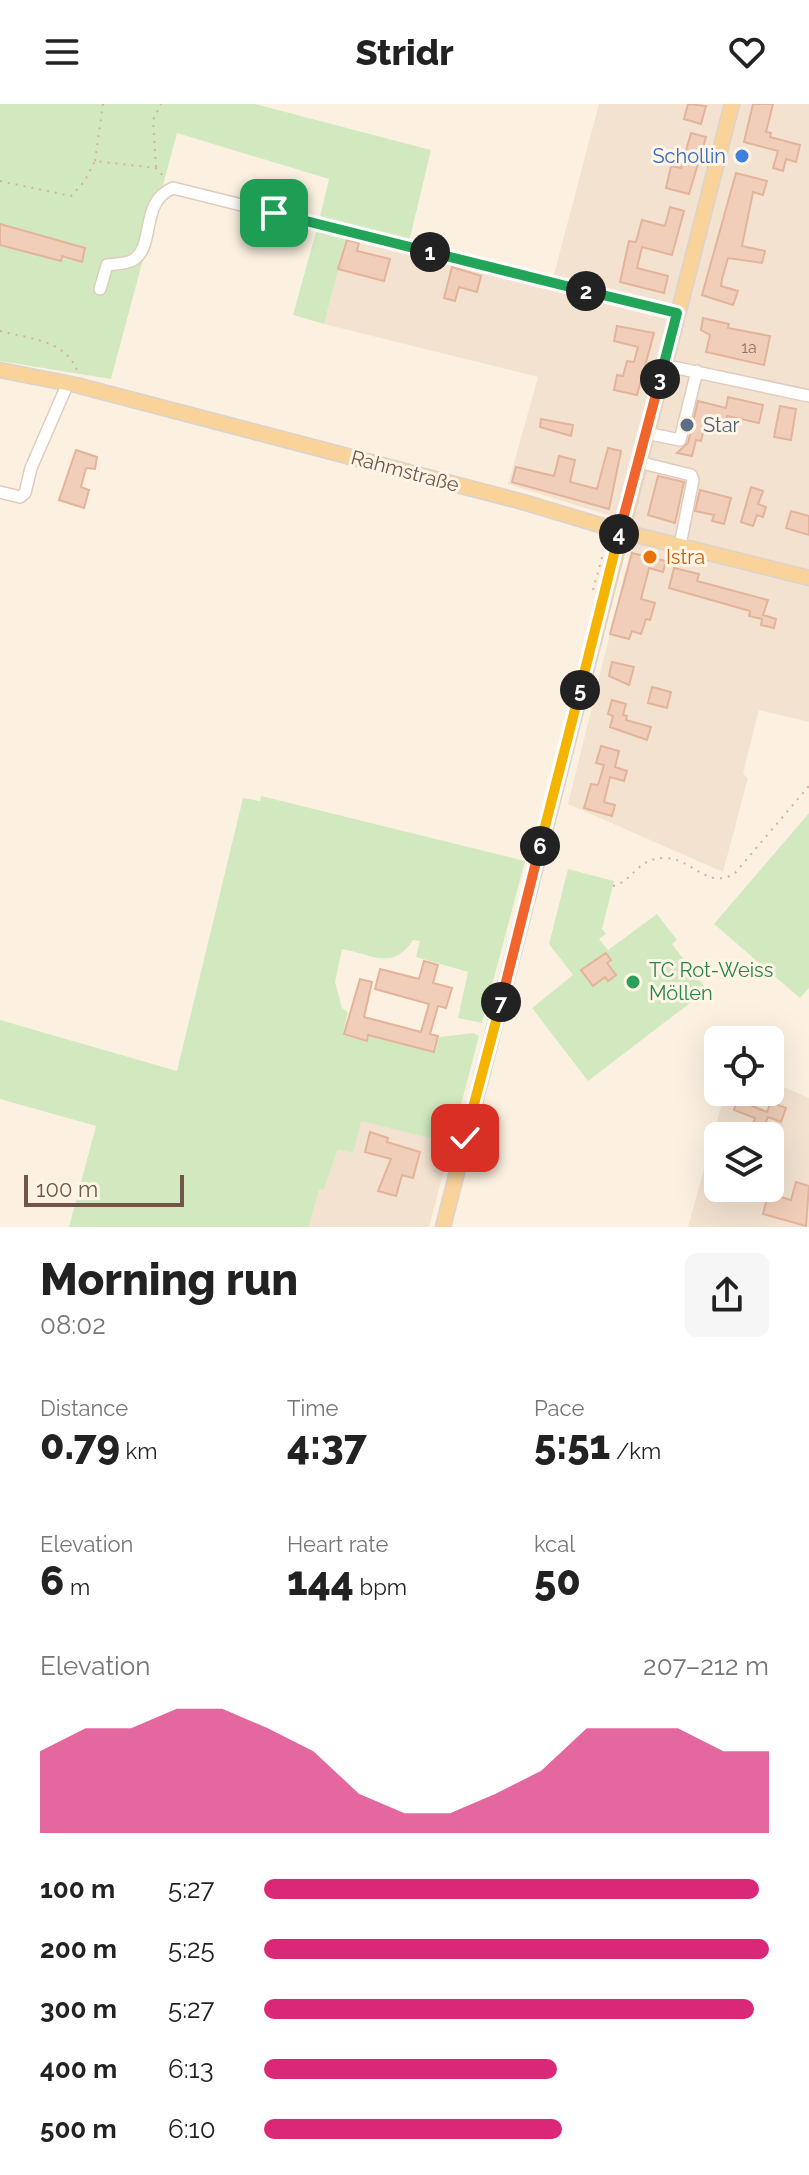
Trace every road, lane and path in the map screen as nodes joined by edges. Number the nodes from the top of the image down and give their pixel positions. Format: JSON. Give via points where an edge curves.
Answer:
{"nodes":[{"id":1,"x":103,"y":104,"type":"edge"},
{"id":2,"x":161,"y":104,"type":"edge"},
{"id":3,"x":732,"y":104,"type":"edge"},
{"id":4,"x":95,"y":161,"type":"junction"},
{"id":5,"x":156,"y":168,"type":"junction"},
{"id":6,"x":0,"y":181,"type":"edge"},
{"id":7,"x":173,"y":188,"type":"junction"},
{"id":8,"x":100,"y":289,"type":"dead end"},
{"id":9,"x":677,"y":313,"type":"junction"},
{"id":10,"x":0,"y":331,"type":"edge"},
{"id":11,"x":663,"y":365,"type":"junction"},
{"id":12,"x":0,"y":370,"type":"edge"},
{"id":13,"x":697,"y":371,"type":"junction"},
{"id":14,"x":72,"y":384,"type":"junction"},
{"id":15,"x":809,"y":396,"type":"edge"},
{"id":16,"x":646,"y":433,"type":"junction"},
{"id":17,"x":638,"y":462,"type":"junction"},
{"id":18,"x":0,"y":492,"type":"edge"},
{"id":19,"x":620,"y":531,"type":"junction"},
{"id":20,"x":680,"y":545,"type":"junction"},
{"id":21,"x":809,"y":578,"type":"edge"},
{"id":22,"x":809,"y":786,"type":"edge"},
{"id":23,"x":613,"y":886,"type":"dead end"},
{"id":24,"x":443,"y":1227,"type":"edge"}],
"edges":[{"from":1,"to":4,"type":"path"},
{"from":2,"to":5,"type":"path","via":[[153,120]]},
{"from":3,"to":9,"type":"main road"},
{"from":4,"to":5,"type":"path"},
{"from":4,"to":6,"type":"path","via":[[71,196]]},
{"from":5,"to":7,"type":"path"},
{"from":7,"to":8,"type":"street","via":[[155,203],[140,254],[132,262],[107,265]]},
{"from":7,"to":9,"type":"street"},
{"from":9,"to":11,"type":"main road"},
{"from":10,"to":14,"type":"path","via":[[66,352],[78,373]]},
{"from":11,"to":13,"type":"street"},
{"from":11,"to":16,"type":"main road"},
{"from":12,"to":14,"type":"main road","name":"Rahmstraße"},
{"from":13,"to":15,"type":"street"},
{"from":13,"to":16,"type":"street","via":[[680,440]]},
{"from":14,"to":18,"type":"street","via":[[31,468],[25,493],[20,497]]},
{"from":14,"to":19,"type":"main road","name":"Rahmstraße"},
{"from":16,"to":17,"type":"main road"},
{"from":17,"to":19,"type":"main road"},
{"from":17,"to":20,"type":"street","via":[[691,475]]},
{"from":19,"to":20,"type":"main road","name":"Rahmstraße"},
{"from":19,"to":24,"type":"main road"},
{"from":20,"to":21,"type":"main road","name":"Rahmstraße"},
{"from":22,"to":23,"type":"path","via":[[726,879],[706,877],[667,858],[639,865],[624,884]]}]}
